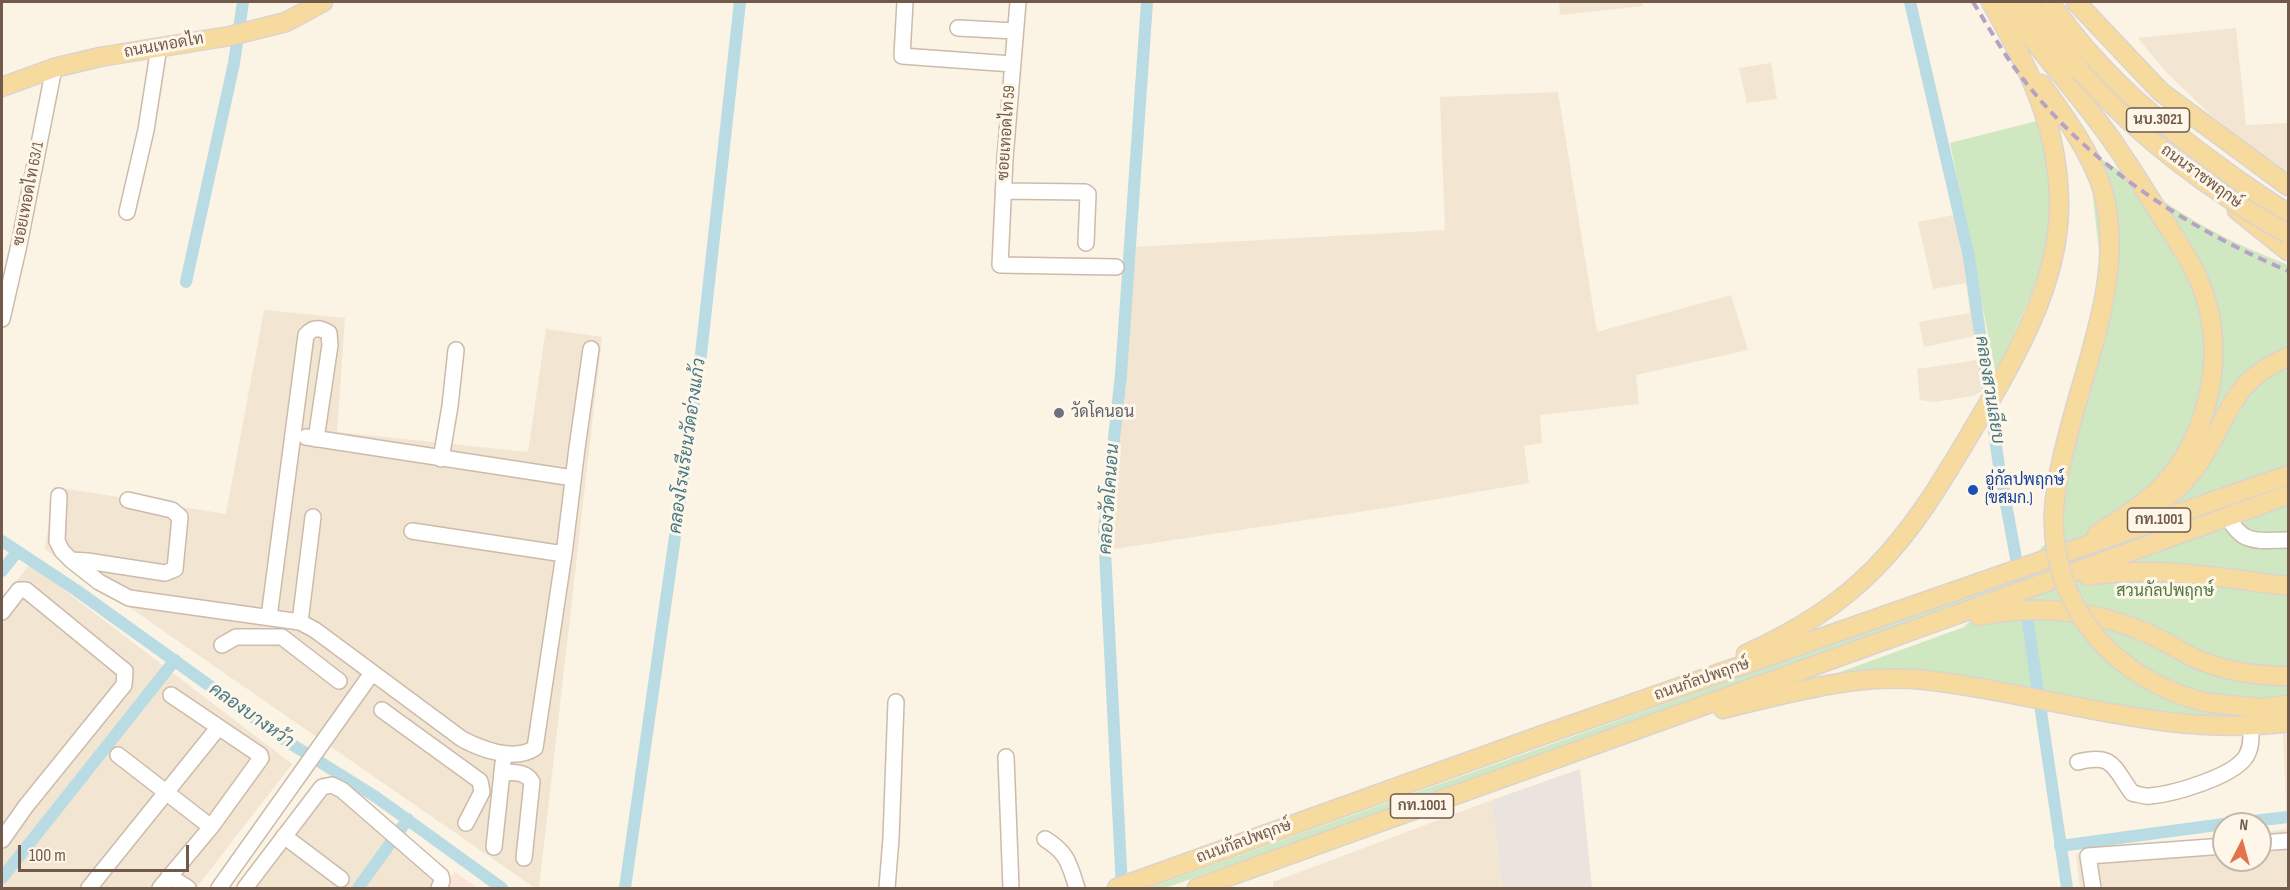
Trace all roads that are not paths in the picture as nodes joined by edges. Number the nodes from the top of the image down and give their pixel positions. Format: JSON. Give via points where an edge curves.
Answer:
{"nodes":[{"id":1,"x":323,"y":2,"type":"edge"},
{"id":2,"x":905,"y":2,"type":"edge"},
{"id":3,"x":1018,"y":2,"type":"edge"},
{"id":4,"x":1991,"y":2,"type":"edge"},
{"id":5,"x":2006,"y":2,"type":"edge"},
{"id":6,"x":2027,"y":2,"type":"edge"},
{"id":7,"x":2049,"y":2,"type":"edge"},
{"id":8,"x":2076,"y":2,"type":"edge"},
{"id":9,"x":958,"y":28,"type":"dead end"},
{"id":10,"x":1015,"y":31,"type":"junction"},
{"id":11,"x":159,"y":46,"type":"junction"},
{"id":12,"x":2023,"y":60,"type":"junction"},
{"id":13,"x":1012,"y":64,"type":"junction"},
{"id":14,"x":54,"y":68,"type":"junction"},
{"id":15,"x":2,"y":87,"type":"edge"},
{"id":16,"x":2122,"y":89,"type":"junction"},
{"id":17,"x":2171,"y":130,"type":"junction"},
{"id":18,"x":2283,"y":183,"type":"edge"},
{"id":19,"x":1003,"y":191,"type":"junction"},
{"id":20,"x":127,"y":212,"type":"dead end"},
{"id":21,"x":2289,"y":213,"type":"edge"},
{"id":22,"x":2289,"y":234,"type":"edge"},
{"id":23,"x":1086,"y":243,"type":"dead end"},
{"id":24,"x":2289,"y":251,"type":"edge"},
{"id":25,"x":1116,"y":267,"type":"dead end"},
{"id":26,"x":2,"y":319,"type":"edge"},
{"id":27,"x":591,"y":349,"type":"dead end"},
{"id":28,"x":456,"y":350,"type":"dead end"},
{"id":29,"x":2288,"y":357,"type":"edge"},
{"id":30,"x":293,"y":435,"type":"junction"},
{"id":31,"x":316,"y":439,"type":"junction"},
{"id":32,"x":441,"y":459,"type":"junction"},
{"id":33,"x":2289,"y":475,"type":"edge"},
{"id":34,"x":573,"y":478,"type":"junction"},
{"id":35,"x":2289,"y":495,"type":"edge"},
{"id":36,"x":59,"y":496,"type":"dead end"},
{"id":37,"x":128,"y":501,"type":"dead end"},
{"id":38,"x":313,"y":517,"type":"dead end"},
{"id":39,"x":2228,"y":517,"type":"junction"},
{"id":40,"x":412,"y":531,"type":"dead end"},
{"id":41,"x":2289,"y":540,"type":"edge"},
{"id":42,"x":2073,"y":550,"type":"junction"},
{"id":43,"x":564,"y":555,"type":"junction"},
{"id":44,"x":71,"y":560,"type":"junction"},
{"id":45,"x":2038,"y":586,"type":"junction"},
{"id":46,"x":2289,"y":586,"type":"edge"},
{"id":47,"x":2015,"y":603,"type":"junction"},
{"id":48,"x":2,"y":612,"type":"edge"},
{"id":49,"x":270,"y":617,"type":"junction"},
{"id":50,"x":300,"y":622,"type":"junction"},
{"id":51,"x":222,"y":645,"type":"dead end"},
{"id":52,"x":372,"y":673,"type":"junction"},
{"id":53,"x":2289,"y":676,"type":"edge"},
{"id":54,"x":339,"y":681,"type":"dead end"},
{"id":55,"x":171,"y":695,"type":"dead end"},
{"id":56,"x":896,"y":702,"type":"dead end"},
{"id":57,"x":2289,"y":705,"type":"edge"},
{"id":58,"x":382,"y":710,"type":"dead end"},
{"id":59,"x":2289,"y":722,"type":"edge"},
{"id":60,"x":1577,"y":723,"type":"junction"},
{"id":61,"x":1648,"y":725,"type":"junction"},
{"id":62,"x":2251,"y":726,"type":"junction"},
{"id":63,"x":218,"y":728,"type":"junction"},
{"id":64,"x":504,"y":753,"type":"junction"},
{"id":65,"x":118,"y":755,"type":"dead end"},
{"id":66,"x":1006,"y":757,"type":"dead end"},
{"id":67,"x":2078,"y":762,"type":"dead end"},
{"id":68,"x":502,"y":772,"type":"junction"},
{"id":69,"x":167,"y":791,"type":"junction"},
{"id":70,"x":466,"y":824,"type":"dead end"},
{"id":71,"x":211,"y":827,"type":"junction"},
{"id":72,"x":284,"y":836,"type":"junction"},
{"id":73,"x":1045,"y":839,"type":"dead end"},
{"id":74,"x":2,"y":840,"type":"edge"},
{"id":75,"x":2289,"y":841,"type":"edge"},
{"id":76,"x":2272,"y":842,"type":"edge"},
{"id":77,"x":494,"y":847,"type":"dead end"},
{"id":78,"x":2212,"y":847,"type":"edge"},
{"id":79,"x":524,"y":858,"type":"dead end"},
{"id":80,"x":341,"y":879,"type":"dead end"},
{"id":81,"x":165,"y":882,"type":"edge"},
{"id":82,"x":89,"y":888,"type":"edge"},
{"id":83,"x":188,"y":888,"type":"edge"},
{"id":84,"x":219,"y":888,"type":"edge"},
{"id":85,"x":245,"y":888,"type":"edge"},
{"id":86,"x":439,"y":888,"type":"edge"},
{"id":87,"x":886,"y":888,"type":"edge"},
{"id":88,"x":1011,"y":888,"type":"edge"},
{"id":89,"x":1077,"y":888,"type":"edge"},
{"id":90,"x":1118,"y":888,"type":"edge"},
{"id":91,"x":1197,"y":888,"type":"edge"},
{"id":92,"x":2093,"y":888,"type":"edge"}],
"edges":[{"from":1,"to":11,"type":"main road","name":"ถนนเทอดไท","via":[[286,22]]},
{"from":2,"to":13,"type":"street","via":[[902,56]]},
{"from":3,"to":10,"type":"street","name":"ซอยเทอดไท 59"},
{"from":4,"to":12,"type":"main road"},
{"from":5,"to":42,"type":"main road","via":[[2034,43],[2097,119],[2134,175],[2193,268],[2211,322],[2209,394],[2180,463],[2148,499]]},
{"from":6,"to":22,"type":"main road","name":"ถนนราชพฤกษ์","number":"นบ.3021","bridge":true,"via":[[2080,71],[2120,113],[2179,163]]},
{"from":7,"to":16,"type":"main road","name":"ถนนราชพฤกษ์","number":"นบ.3021"},
{"from":8,"to":18,"type":"main road","number":"นบ.3021","via":[[2162,92]]},
{"from":9,"to":10,"type":"street"},
{"from":10,"to":13,"type":"street","name":"ซอยเทอดไท 59"},
{"from":11,"to":14,"type":"main road","name":"ถนนเทอดไท"},
{"from":11,"to":20,"type":"street","via":[[146,130]]},
{"from":12,"to":57,"type":"main road","bridge":true,"via":[[2081,144],[2102,190],[2108,218],[2105,288],[2058,481],[2054,527],[2060,572],[2076,609],[2109,651],[2139,675],[2171,692],[2209,703],[2244,708]]},
{"from":12,"to":60,"type":"main road","via":[[2048,121],[2057,164],[2059,207],[2055,246],[2025,334],[1940,485],[1873,570],[1807,622],[1769,644]]},
{"from":13,"to":19,"type":"street","name":"ซอยเทอดไท 59"},
{"from":14,"to":15,"type":"main road","name":"ถนนเทอดไท"},
{"from":14,"to":26,"type":"street","name":"ซอยเทอดไท 63/1"},
{"from":16,"to":17,"type":"main road","name":"ถนนราชพฤกษ์","number":"นบ.3021"},
{"from":16,"to":24,"type":"main road","via":[[2210,186]]},
{"from":17,"to":18,"type":"main road","via":[[2192,135]]},
{"from":17,"to":21,"type":"main road","name":"ถนนราชพฤกษ์","number":"นบ.3021","via":[[2265,200]]},
{"from":19,"to":23,"type":"street","via":[[1085,192]]},
{"from":19,"to":25,"type":"street","name":"ซอยเทอดไท 59","via":[[1000,265]]},
{"from":27,"to":34,"type":"street"},
{"from":28,"to":32,"type":"street"},
{"from":29,"to":42,"type":"main road","via":[[2243,386],[2204,456],[2175,491]]},
{"from":30,"to":31,"type":"street"},
{"from":30,"to":31,"type":"street","via":[[306,335],[317,328],[329,333],[330,345]]},
{"from":30,"to":49,"type":"street"},
{"from":31,"to":32,"type":"street"},
{"from":32,"to":34,"type":"street"},
{"from":33,"to":42,"type":"main road","name":"ถนนกัลปพฤกษ์","number":"กท.1001"},
{"from":34,"to":43,"type":"street"},
{"from":35,"to":39,"type":"main road","number":"กท.1001"},
{"from":36,"to":44,"type":"street","via":[[57,541]]},
{"from":37,"to":44,"type":"street","via":[[178,514],[175,569],[165,573]]},
{"from":38,"to":50,"type":"street"},
{"from":39,"to":41,"type":"street","via":[[2245,538]]},
{"from":39,"to":45,"type":"main road","number":"กท.1001"},
{"from":40,"to":43,"type":"street"},
{"from":42,"to":60,"type":"main road","name":"ถนนกัลปพฤกษ์","number":"กท.1001"},
{"from":43,"to":64,"type":"street","via":[[535,748]]},
{"from":44,"to":49,"type":"street","via":[[99,582],[129,598]]},
{"from":45,"to":46,"type":"main road","via":[[2142,571]]},
{"from":45,"to":47,"type":"main road","number":"กท.1001"},
{"from":47,"to":53,"type":"main road","via":[[2121,623],[2221,668]]},
{"from":47,"to":61,"type":"main road","name":"ถนนกัลปพฤกษ์","number":"กท.1001","via":[[1913,631]]},
{"from":48,"to":74,"type":"street","via":[[19,590],[26,590],[126,675],[124,685]]},
{"from":49,"to":50,"type":"street"},
{"from":50,"to":52,"type":"street"},
{"from":51,"to":54,"type":"street","via":[[236,637],[282,637]]},
{"from":52,"to":64,"type":"street","via":[[462,739]]},
{"from":52,"to":84,"type":"street"},
{"from":55,"to":63,"type":"street"},
{"from":56,"to":87,"type":"street"},
{"from":58,"to":70,"type":"street","via":[[480,781],[482,792]]},
{"from":59,"to":62,"type":"main road"},
{"from":60,"to":90,"type":"main road","name":"ถนนกัลปพฤกษ์","number":"กท.1001"},
{"from":61,"to":62,"type":"main road","via":[[1842,682],[1922,680],[2196,725]]},
{"from":61,"to":91,"type":"main road","name":"ถนนกัลปพฤกษ์","number":"กท.1001"},
{"from":62,"to":67,"type":"street","via":[[2246,758],[2236,767],[2181,790],[2148,796],[2132,793],[2113,765],[2103,759]]},
{"from":63,"to":69,"type":"street"},
{"from":63,"to":71,"type":"street","via":[[261,758]]},
{"from":64,"to":68,"type":"street"},
{"from":65,"to":69,"type":"street"},
{"from":66,"to":88,"type":"street"},
{"from":68,"to":77,"type":"street"},
{"from":68,"to":79,"type":"street","via":[[524,774],[532,782]]},
{"from":69,"to":71,"type":"street"},
{"from":69,"to":82,"type":"street"},
{"from":71,"to":81,"type":"street"},
{"from":72,"to":80,"type":"street"},
{"from":72,"to":85,"type":"street"},
{"from":72,"to":86,"type":"street","via":[[322,787],[332,785],[441,876]]},
{"from":73,"to":89,"type":"street","via":[[1067,857]]},
{"from":75,"to":76,"type":"street"},
{"from":78,"to":92,"type":"street","via":[[2088,856]]},
{"from":81,"to":83,"type":"street"}]}
